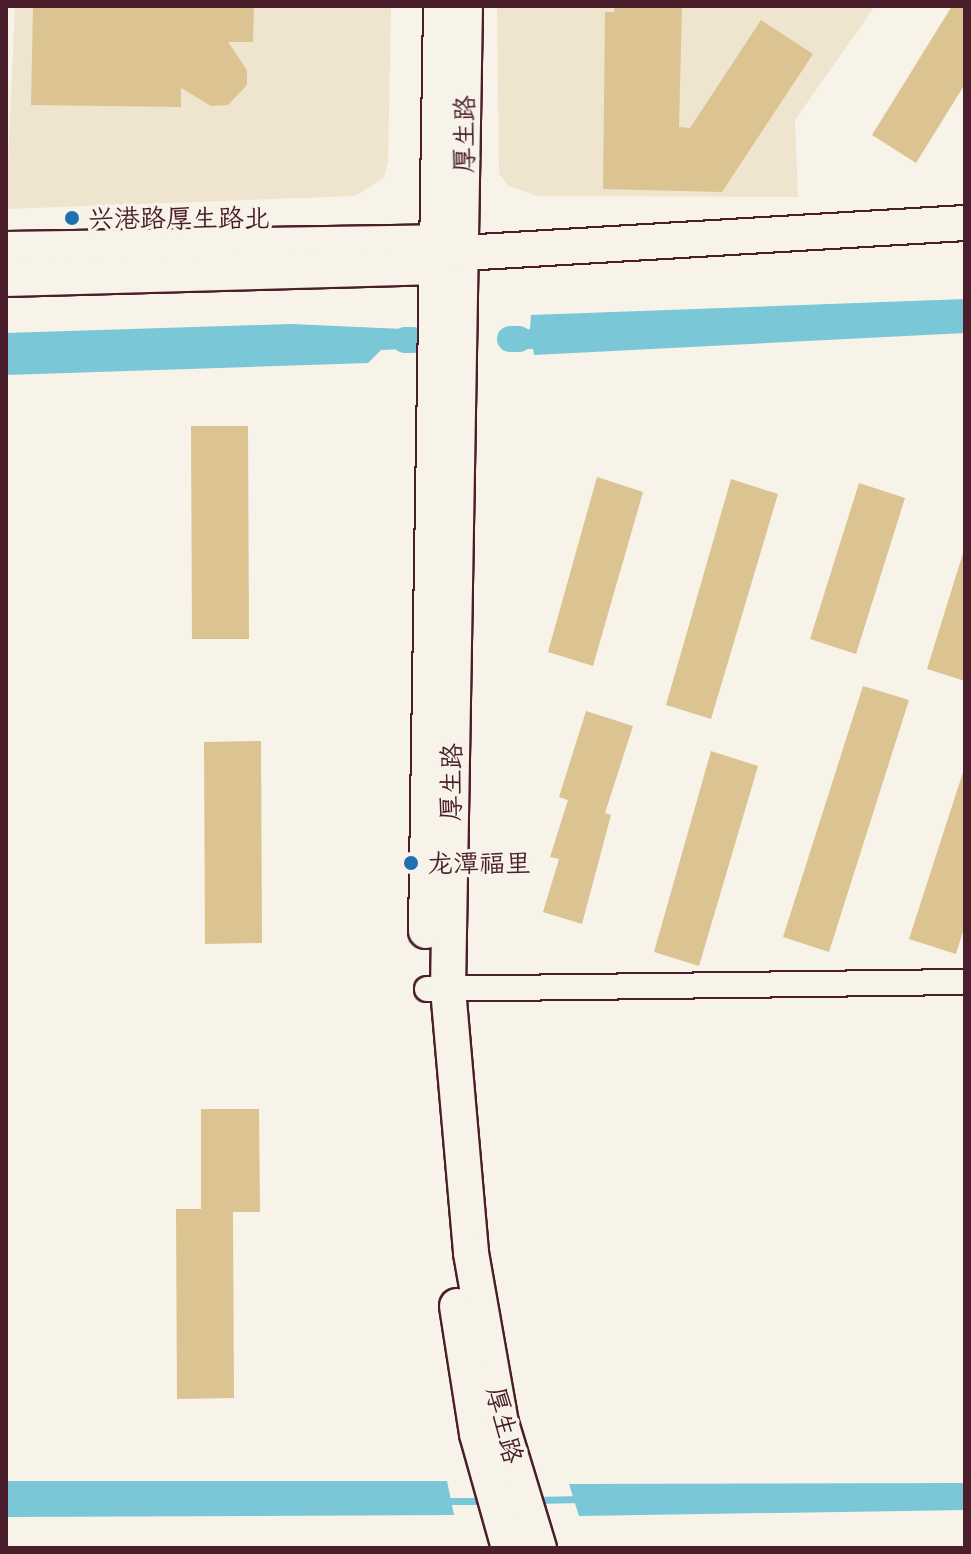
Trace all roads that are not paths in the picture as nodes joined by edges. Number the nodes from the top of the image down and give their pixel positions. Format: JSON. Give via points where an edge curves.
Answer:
{"nodes":[{"id":1,"x":441,"y":6,"type":"edge"},
{"id":2,"x":465,"y":6,"type":"edge"},
{"id":3,"x":965,"y":223,"type":"edge"},
{"id":4,"x":6,"y":249,"type":"edge"},
{"id":5,"x":447,"y":254,"type":"junction"},
{"id":6,"x":6,"y":279,"type":"edge"},
{"id":7,"x":965,"y":982,"type":"edge"},
{"id":8,"x":438,"y":989,"type":"junction"},
{"id":9,"x":509,"y":1548,"type":"edge"},
{"id":10,"x":539,"y":1548,"type":"edge"}],
"edges":[{"from":1,"to":5,"type":"street","name":"厚生路"},
{"from":2,"to":5,"type":"street","name":"厚生路"},
{"from":3,"to":5,"type":"street"},
{"from":4,"to":5,"type":"street"},
{"from":5,"to":6,"type":"street"},
{"from":5,"to":8,"type":"street","name":"厚生路"},
{"from":7,"to":8,"type":"street"},
{"from":8,"to":9,"type":"street","name":"厚生路","via":[[450,1262],[477,1434]]},
{"from":8,"to":10,"type":"street","name":"厚生路","via":[[471,1253],[501,1423]]}]}
